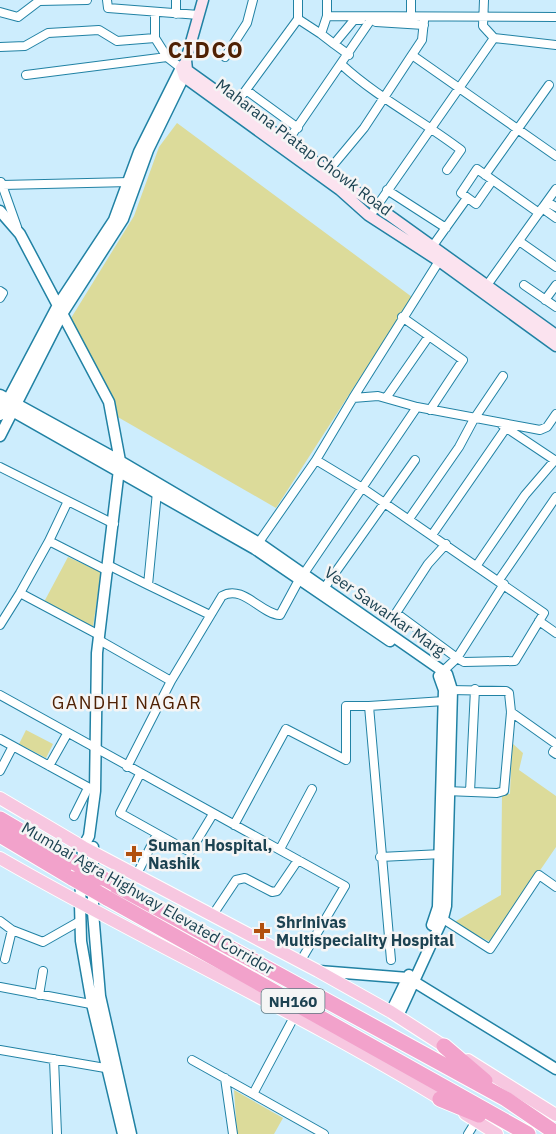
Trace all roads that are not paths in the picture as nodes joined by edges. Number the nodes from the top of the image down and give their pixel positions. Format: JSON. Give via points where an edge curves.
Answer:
{"nodes":[{"id":1,"x":87,"y":0,"type":"edge"},
{"id":2,"x":107,"y":0,"type":"edge"},
{"id":3,"x":136,"y":0,"type":"edge"},
{"id":4,"x":176,"y":0,"type":"edge"},
{"id":5,"x":203,"y":0,"type":"edge"},
{"id":6,"x":253,"y":0,"type":"edge"},
{"id":7,"x":298,"y":0,"type":"edge"},
{"id":8,"x":327,"y":0,"type":"edge"},
{"id":9,"x":411,"y":0,"type":"edge"},
{"id":10,"x":484,"y":0,"type":"edge"},
{"id":11,"x":136,"y":11,"type":"junction"},
{"id":12,"x":0,"y":12,"type":"edge"},
{"id":13,"x":155,"y":13,"type":"junction"},
{"id":14,"x":176,"y":14,"type":"junction"},
{"id":15,"x":199,"y":15,"type":"junction"},
{"id":16,"x":327,"y":16,"type":"junction"},
{"id":17,"x":411,"y":17,"type":"junction"},
{"id":18,"x":556,"y":17,"type":"edge"},
{"id":19,"x":298,"y":18,"type":"junction"},
{"id":20,"x":483,"y":18,"type":"junction"},
{"id":21,"x":370,"y":21,"type":"junction"},
{"id":22,"x":424,"y":21,"type":"junction"},
{"id":23,"x":321,"y":34,"type":"junction"},
{"id":24,"x":155,"y":38,"type":"junction"},
{"id":25,"x":494,"y":38,"type":"junction"},
{"id":26,"x":334,"y":44,"type":"junction"},
{"id":27,"x":556,"y":45,"type":"edge"},
{"id":28,"x":0,"y":47,"type":"edge"},
{"id":29,"x":349,"y":55,"type":"junction"},
{"id":30,"x":412,"y":56,"type":"junction"},
{"id":31,"x":167,"y":57,"type":"junction"},
{"id":32,"x":225,"y":57,"type":"dead end"},
{"id":33,"x":342,"y":65,"type":"junction"},
{"id":34,"x":185,"y":68,"type":"junction"},
{"id":35,"x":26,"y":75,"type":"dead end"},
{"id":36,"x":549,"y":85,"type":"dead end"},
{"id":37,"x":459,"y":88,"type":"junction"},
{"id":38,"x":246,"y":90,"type":"junction"},
{"id":39,"x":383,"y":98,"type":"junction"},
{"id":40,"x":233,"y":107,"type":"junction"},
{"id":41,"x":432,"y":127,"type":"junction"},
{"id":42,"x":298,"y":128,"type":"junction"},
{"id":43,"x":518,"y":129,"type":"junction"},
{"id":44,"x":287,"y":141,"type":"junction"},
{"id":45,"x":556,"y":156,"type":"edge"},
{"id":46,"x":329,"y":170,"type":"junction"},
{"id":47,"x":447,"y":170,"type":"dead end"},
{"id":48,"x":484,"y":175,"type":"junction"},
{"id":49,"x":492,"y":181,"type":"junction"},
{"id":50,"x":1,"y":182,"type":"edge"},
{"id":51,"x":129,"y":182,"type":"junction"},
{"id":52,"x":556,"y":189,"type":"edge"},
{"id":53,"x":387,"y":190,"type":"junction"},
{"id":54,"x":467,"y":198,"type":"junction"},
{"id":55,"x":556,"y":207,"type":"edge"},
{"id":56,"x":543,"y":208,"type":"junction"},
{"id":57,"x":0,"y":211,"type":"edge"},
{"id":58,"x":373,"y":212,"type":"junction"},
{"id":59,"x":556,"y":218,"type":"edge"},
{"id":60,"x":446,"y":228,"type":"junction"},
{"id":61,"x":20,"y":234,"type":"junction"},
{"id":62,"x":519,"y":241,"type":"junction"},
{"id":63,"x":432,"y":247,"type":"junction"},
{"id":64,"x":441,"y":257,"type":"junction"},
{"id":65,"x":556,"y":267,"type":"edge"},
{"id":66,"x":524,"y":285,"type":"dead end"},
{"id":67,"x":556,"y":285,"type":"edge"},
{"id":68,"x":484,"y":290,"type":"junction"},
{"id":69,"x":0,"y":291,"type":"edge"},
{"id":70,"x":0,"y":298,"type":"edge"},
{"id":71,"x":545,"y":300,"type":"junction"},
{"id":72,"x":556,"y":307,"type":"edge"},
{"id":73,"x":60,"y":310,"type":"junction"},
{"id":74,"x":402,"y":317,"type":"junction"},
{"id":75,"x":556,"y":335,"type":"edge"},
{"id":76,"x":429,"y":336,"type":"junction"},
{"id":77,"x":556,"y":346,"type":"edge"},
{"id":78,"x":503,"y":376,"type":"dead end"},
{"id":79,"x":353,"y":398,"type":"junction"},
{"id":80,"x":386,"y":398,"type":"junction"},
{"id":81,"x":6,"y":405,"type":"edge"},
{"id":82,"x":417,"y":407,"type":"junction"},
{"id":83,"x":430,"y":410,"type":"junction"},
{"id":84,"x":556,"y":414,"type":"edge"},
{"id":85,"x":474,"y":419,"type":"junction"},
{"id":86,"x":505,"y":425,"type":"junction"},
{"id":87,"x":0,"y":436,"type":"edge"},
{"id":88,"x":316,"y":460,"type":"junction"},
{"id":89,"x":415,"y":460,"type":"dead end"},
{"id":90,"x":556,"y":460,"type":"edge"},
{"id":91,"x":120,"y":466,"type":"junction"},
{"id":92,"x":0,"y":467,"type":"edge"},
{"id":93,"x":364,"y":489,"type":"junction"},
{"id":94,"x":157,"y":492,"type":"junction"},
{"id":95,"x":556,"y":497,"type":"edge"},
{"id":96,"x":68,"y":501,"type":"junction"},
{"id":97,"x":383,"y":502,"type":"junction"},
{"id":98,"x":409,"y":519,"type":"junction"},
{"id":99,"x":114,"y":524,"type":"junction"},
{"id":100,"x":432,"y":535,"type":"junction"},
{"id":101,"x":48,"y":541,"type":"junction"},
{"id":102,"x":446,"y":544,"type":"junction"},
{"id":103,"x":257,"y":546,"type":"junction"},
{"id":104,"x":477,"y":565,"type":"junction"},
{"id":105,"x":108,"y":568,"type":"junction"},
{"id":106,"x":302,"y":575,"type":"junction"},
{"id":107,"x":502,"y":582,"type":"junction"},
{"id":108,"x":148,"y":585,"type":"junction"},
{"id":109,"x":325,"y":587,"type":"junction"},
{"id":110,"x":20,"y":594,"type":"junction"},
{"id":111,"x":208,"y":614,"type":"junction"},
{"id":112,"x":539,"y":621,"type":"junction"},
{"id":113,"x":0,"y":625,"type":"edge"},
{"id":114,"x":556,"y":633,"type":"edge"},
{"id":115,"x":99,"y":637,"type":"junction"},
{"id":116,"x":457,"y":657,"type":"junction"},
{"id":117,"x":441,"y":673,"type":"junction"},
{"id":118,"x":171,"y":681,"type":"junction"},
{"id":119,"x":475,"y":689,"type":"junction"},
{"id":120,"x":447,"y":693,"type":"junction"},
{"id":121,"x":0,"y":695,"type":"edge"},
{"id":122,"x":369,"y":706,"type":"junction"},
{"id":123,"x":511,"y":712,"type":"junction"},
{"id":124,"x":67,"y":734,"type":"junction"},
{"id":125,"x":0,"y":739,"type":"edge"},
{"id":126,"x":13,"y":746,"type":"junction"},
{"id":127,"x":556,"y":746,"type":"edge"},
{"id":128,"x":95,"y":750,"type":"junction"},
{"id":129,"x":556,"y":754,"type":"edge"},
{"id":130,"x":49,"y":766,"type":"junction"},
{"id":131,"x":127,"y":767,"type":"junction"},
{"id":132,"x":0,"y":771,"type":"edge"},
{"id":133,"x":140,"y":774,"type":"junction"},
{"id":134,"x":312,"y":789,"type":"dead end"},
{"id":135,"x":91,"y":790,"type":"junction"},
{"id":136,"x":445,"y":791,"type":"junction"},
{"id":137,"x":470,"y":792,"type":"junction"},
{"id":138,"x":0,"y":798,"type":"edge"},
{"id":139,"x":213,"y":814,"type":"junction"},
{"id":140,"x":74,"y":816,"type":"dead end"},
{"id":141,"x":0,"y":819,"type":"edge"},
{"id":142,"x":234,"y":825,"type":"junction"},
{"id":143,"x":157,"y":834,"type":"junction"},
{"id":144,"x":0,"y":835,"type":"edge"},
{"id":145,"x":86,"y":842,"type":"junction"},
{"id":146,"x":280,"y":849,"type":"junction"},
{"id":147,"x":94,"y":853,"type":"junction"},
{"id":148,"x":443,"y":854,"type":"junction"},
{"id":149,"x":380,"y":857,"type":"junction"},
{"id":150,"x":0,"y":858,"type":"edge"},
{"id":151,"x":298,"y":860,"type":"junction"},
{"id":152,"x":137,"y":874,"type":"junction"},
{"id":153,"x":556,"y":886,"type":"edge"},
{"id":154,"x":80,"y":904,"type":"junction"},
{"id":155,"x":93,"y":912,"type":"junction"},
{"id":156,"x":212,"y":916,"type":"junction"},
{"id":157,"x":443,"y":919,"type":"junction"},
{"id":158,"x":0,"y":921,"type":"edge"},
{"id":159,"x":80,"y":921,"type":"junction"},
{"id":160,"x":12,"y":930,"type":"junction"},
{"id":161,"x":5,"y":959,"type":"dead end"},
{"id":162,"x":391,"y":960,"type":"dead end"},
{"id":163,"x":300,"y":962,"type":"junction"},
{"id":164,"x":43,"y":971,"type":"dead end"},
{"id":165,"x":318,"y":971,"type":"junction"},
{"id":166,"x":411,"y":980,"type":"junction"},
{"id":167,"x":0,"y":987,"type":"edge"},
{"id":168,"x":39,"y":995,"type":"junction"},
{"id":169,"x":97,"y":1005,"type":"junction"},
{"id":170,"x":395,"y":1014,"type":"junction"},
{"id":171,"x":294,"y":1017,"type":"junction"},
{"id":172,"x":444,"y":1046,"type":"junction"},
{"id":173,"x":0,"y":1050,"type":"edge"},
{"id":174,"x":556,"y":1053,"type":"edge"},
{"id":175,"x":54,"y":1059,"type":"junction"},
{"id":176,"x":192,"y":1060,"type":"dead end"},
{"id":177,"x":552,"y":1067,"type":"edge"},
{"id":178,"x":111,"y":1069,"type":"junction"},
{"id":179,"x":225,"y":1078,"type":"junction"},
{"id":180,"x":253,"y":1094,"type":"junction"},
{"id":181,"x":440,"y":1099,"type":"junction"},
{"id":182,"x":506,"y":1100,"type":"junction"},
{"id":183,"x":556,"y":1115,"type":"edge"},
{"id":184,"x":476,"y":1121,"type":"junction"},
{"id":185,"x":514,"y":1125,"type":"junction"},
{"id":186,"x":556,"y":1133,"type":"edge"},
{"id":187,"x":58,"y":1134,"type":"edge"},
{"id":188,"x":123,"y":1134,"type":"edge"},
{"id":189,"x":131,"y":1134,"type":"edge"},
{"id":190,"x":233,"y":1134,"type":"edge"},
{"id":191,"x":324,"y":1134,"type":"edge"},
{"id":192,"x":468,"y":1134,"type":"edge"},
{"id":193,"x":497,"y":1134,"type":"edge"},
{"id":194,"x":528,"y":1134,"type":"edge"}],
"edges":[{"from":1,"to":12,"type":"street","via":[[39,2],[18,17]]},
{"from":2,"to":11,"type":"street","via":[[108,8]]},
{"from":3,"to":11,"type":"street"},
{"from":4,"to":14,"type":"street"},
{"from":5,"to":15,"type":"main road"},
{"from":6,"to":32,"type":"street","via":[[247,23]]},
{"from":7,"to":19,"type":"street"},
{"from":8,"to":16,"type":"street"},
{"from":9,"to":17,"type":"street"},
{"from":10,"to":20,"type":"street"},
{"from":11,"to":13,"type":"street"},
{"from":13,"to":14,"type":"street"},
{"from":13,"to":24,"type":"street"},
{"from":14,"to":15,"type":"street"},
{"from":15,"to":34,"type":"main road"},
{"from":16,"to":17,"type":"street"},
{"from":16,"to":23,"type":"street"},
{"from":17,"to":22,"type":"street"},
{"from":18,"to":20,"type":"street"},
{"from":19,"to":23,"type":"street"},
{"from":19,"to":38,"type":"street"},
{"from":20,"to":22,"type":"street"},
{"from":20,"to":25,"type":"street","via":[[483,26]]},
{"from":21,"to":22,"type":"street"},
{"from":21,"to":26,"type":"street","via":[[354,19]]},
{"from":21,"to":29,"type":"street"},
{"from":22,"to":30,"type":"street","via":[[422,40]]},
{"from":23,"to":26,"type":"street"},
{"from":24,"to":28,"type":"street","via":[[117,41],[99,30],[48,33],[25,46]]},
{"from":24,"to":31,"type":"street"},
{"from":25,"to":27,"type":"street"},
{"from":25,"to":37,"type":"street"},
{"from":26,"to":29,"type":"street"},
{"from":29,"to":33,"type":"street"},
{"from":30,"to":37,"type":"street"},
{"from":30,"to":39,"type":"street"},
{"from":31,"to":34,"type":"street"},
{"from":31,"to":35,"type":"street"},
{"from":33,"to":39,"type":"street"},
{"from":33,"to":42,"type":"street"},
{"from":34,"to":40,"type":"main road","name":"Maharana Pratap Chowk Road"},
{"from":34,"to":51,"type":"street","via":[[140,152]]},
{"from":34,"to":73,"type":"street","via":[[148,150],[123,219]]},
{"from":36,"to":43,"type":"street"},
{"from":37,"to":41,"type":"street"},
{"from":37,"to":43,"type":"street"},
{"from":38,"to":40,"type":"street"},
{"from":38,"to":42,"type":"street"},
{"from":39,"to":41,"type":"street"},
{"from":39,"to":46,"type":"street"},
{"from":40,"to":44,"type":"main road","name":"Maharana Pratap Chowk Road"},
{"from":40,"to":58,"type":"main road","name":"Maharana Pratap Chowk Road"},
{"from":41,"to":47,"type":"street","via":[[461,150]]},
{"from":41,"to":53,"type":"street"},
{"from":42,"to":44,"type":"street"},
{"from":43,"to":45,"type":"street"},
{"from":43,"to":48,"type":"street"},
{"from":44,"to":46,"type":"main road","name":"Maharana Pratap Chowk Road"},
{"from":46,"to":58,"type":"main road","name":"Maharana Pratap Chowk Road"},
{"from":48,"to":49,"type":"street"},
{"from":48,"to":54,"type":"street","via":[[477,169],[461,193]]},
{"from":49,"to":54,"type":"street","via":[[476,204]]},
{"from":49,"to":56,"type":"street"},
{"from":50,"to":51,"type":"street"},
{"from":50,"to":61,"type":"street"},
{"from":51,"to":73,"type":"street","via":[[114,220]]},
{"from":52,"to":56,"type":"street"},
{"from":53,"to":58,"type":"street"},
{"from":53,"to":60,"type":"street"},
{"from":54,"to":60,"type":"street"},
{"from":55,"to":56,"type":"street"},
{"from":56,"to":59,"type":"street"},
{"from":56,"to":62,"type":"street"},
{"from":57,"to":61,"type":"street"},
{"from":58,"to":63,"type":"main road","name":"Maharana Pratap Chowk Road"},
{"from":58,"to":64,"type":"main road","name":"Maharana Pratap Chowk Road"},
{"from":60,"to":63,"type":"street"},
{"from":61,"to":73,"type":"street"},
{"from":62,"to":65,"type":"street"},
{"from":62,"to":68,"type":"street"},
{"from":63,"to":64,"type":"main road","name":"Maharana Pratap Chowk Road"},
{"from":64,"to":68,"type":"main road","name":"Maharana Pratap Chowk Road"},
{"from":64,"to":74,"type":"street"},
{"from":66,"to":71,"type":"street"},
{"from":67,"to":71,"type":"street"},
{"from":68,"to":75,"type":"main road","name":"Maharana Pratap Chowk Road"},
{"from":68,"to":77,"type":"main road","name":"Maharana Pratap Chowk Road"},
{"from":69,"to":70,"type":"street"},
{"from":71,"to":72,"type":"street"},
{"from":73,"to":81,"type":"street"},
{"from":73,"to":91,"type":"street","via":[[109,402]]},
{"from":74,"to":76,"type":"street"},
{"from":74,"to":79,"type":"street"},
{"from":76,"to":80,"type":"street"},
{"from":76,"to":83,"type":"street","via":[[463,360]]},
{"from":78,"to":85,"type":"street"},
{"from":79,"to":80,"type":"street"},
{"from":79,"to":88,"type":"street"},
{"from":80,"to":82,"type":"street"},
{"from":81,"to":87,"type":"street"},
{"from":81,"to":91,"type":"street","name":"Veer Sawarkar Marg"},
{"from":82,"to":83,"type":"street"},
{"from":82,"to":93,"type":"street"},
{"from":83,"to":85,"type":"street"},
{"from":84,"to":86,"type":"street","via":[[540,430]]},
{"from":85,"to":86,"type":"street"},
{"from":85,"to":98,"type":"street"},
{"from":86,"to":90,"type":"street"},
{"from":86,"to":100,"type":"street"},
{"from":88,"to":93,"type":"street"},
{"from":88,"to":103,"type":"street"},
{"from":89,"to":97,"type":"street"},
{"from":90,"to":104,"type":"street","via":[[525,495]]},
{"from":91,"to":94,"type":"street","name":"Veer Sawarkar Marg"},
{"from":91,"to":99,"type":"street"},
{"from":91,"to":103,"type":"street","name":"Veer Sawarkar Marg"},
{"from":92,"to":96,"type":"street"},
{"from":93,"to":97,"type":"street"},
{"from":93,"to":106,"type":"street"},
{"from":94,"to":103,"type":"street","name":"Veer Sawarkar Marg"},
{"from":94,"to":108,"type":"street"},
{"from":95,"to":107,"type":"street"},
{"from":96,"to":99,"type":"street"},
{"from":96,"to":101,"type":"street"},
{"from":97,"to":98,"type":"street"},
{"from":97,"to":109,"type":"street"},
{"from":98,"to":100,"type":"street"},
{"from":99,"to":105,"type":"street"},
{"from":100,"to":102,"type":"street"},
{"from":101,"to":105,"type":"street"},
{"from":101,"to":110,"type":"street"},
{"from":102,"to":104,"type":"street"},
{"from":102,"to":116,"type":"street","via":[[396,612]]},
{"from":103,"to":106,"type":"street","name":"Veer Sawarkar Marg"},
{"from":104,"to":107,"type":"street"},
{"from":105,"to":108,"type":"street"},
{"from":105,"to":115,"type":"street"},
{"from":106,"to":109,"type":"street","name":"Veer Sawarkar Marg"},
{"from":106,"to":111,"type":"street","via":[[280,615],[231,593],[222,596]]},
{"from":106,"to":117,"type":"street","name":"Veer Sawarkar Marg"},
{"from":107,"to":112,"type":"street","via":[[544,614]]},
{"from":107,"to":116,"type":"street"},
{"from":108,"to":111,"type":"street"},
{"from":109,"to":117,"type":"street","name":"Veer Sawarkar Marg"},
{"from":110,"to":113,"type":"street"},
{"from":110,"to":115,"type":"street"},
{"from":111,"to":118,"type":"street"},
{"from":112,"to":114,"type":"street"},
{"from":112,"to":116,"type":"street","via":[[515,661],[466,662]]},
{"from":115,"to":118,"type":"street"},
{"from":115,"to":128,"type":"street"},
{"from":116,"to":117,"type":"street"},
{"from":117,"to":120,"type":"street","name":"Veer Sawarkar Marg"},
{"from":118,"to":131,"type":"street"},
{"from":119,"to":120,"type":"street"},
{"from":119,"to":123,"type":"street","via":[[506,691]]},
{"from":119,"to":137,"type":"street"},
{"from":120,"to":122,"type":"street"},
{"from":120,"to":136,"type":"street","name":"Veer Sawarkar Marg"},
{"from":121,"to":124,"type":"street"},
{"from":122,"to":142,"type":"street","via":[[346,706],[346,760],[286,729]]},
{"from":122,"to":149,"type":"street"},
{"from":123,"to":127,"type":"street"},
{"from":123,"to":137,"type":"street","via":[[504,791]]},
{"from":124,"to":128,"type":"street"},
{"from":124,"to":130,"type":"street"},
{"from":125,"to":126,"type":"street"},
{"from":126,"to":130,"type":"street"},
{"from":126,"to":132,"type":"street"},
{"from":127,"to":129,"type":"street"},
{"from":128,"to":131,"type":"street"},
{"from":128,"to":135,"type":"street"},
{"from":130,"to":135,"type":"street"},
{"from":131,"to":133,"type":"street"},
{"from":133,"to":139,"type":"street"},
{"from":133,"to":143,"type":"street","via":[[120,813]]},
{"from":134,"to":146,"type":"street"},
{"from":135,"to":140,"type":"street"},
{"from":135,"to":145,"type":"street"},
{"from":136,"to":137,"type":"street"},
{"from":136,"to":148,"type":"street","name":"Veer Sawarkar Marg"},
{"from":138,"to":145,"type":"main road"},
{"from":139,"to":142,"type":"street"},
{"from":139,"to":143,"type":"street","via":[[190,852]]},
{"from":141,"to":182,"type":"highway","name":"Mumbai Agra Highway Elevated Corridor","number":"NH160","bridge":true},
{"from":142,"to":146,"type":"street"},
{"from":143,"to":152,"type":"street"},
{"from":144,"to":185,"type":"highway","name":"Mumbai Agra Highway Elevated Corridor","number":"NH160","bridge":true},
{"from":145,"to":147,"type":"main road"},
{"from":145,"to":154,"type":"street"},
{"from":146,"to":151,"type":"street"},
{"from":147,"to":152,"type":"main road"},
{"from":147,"to":155,"type":"street"},
{"from":148,"to":149,"type":"street"},
{"from":148,"to":157,"type":"street","name":"Veer Sawarkar Marg"},
{"from":148,"to":166,"type":"street","name":"Veer Sawarkar Marg","via":[[437,914]]},
{"from":149,"to":162,"type":"street"},
{"from":150,"to":154,"type":"main road"},
{"from":151,"to":156,"type":"street","via":[[277,891],[245,878],[236,880]]},
{"from":151,"to":163,"type":"street","via":[[345,886]]},
{"from":152,"to":156,"type":"main road"},
{"from":153,"to":157,"type":"street","via":[[539,875],[490,949]]},
{"from":154,"to":155,"type":"main road"},
{"from":154,"to":159,"type":"street"},
{"from":155,"to":169,"type":"street"},
{"from":155,"to":171,"type":"main road"},
{"from":156,"to":163,"type":"main road"},
{"from":157,"to":166,"type":"street","name":"Veer Sawarkar Marg"},
{"from":158,"to":160,"type":"street"},
{"from":159,"to":160,"type":"street","via":[[43,942]]},
{"from":159,"to":169,"type":"street"},
{"from":160,"to":161,"type":"street"},
{"from":163,"to":165,"type":"main road"},
{"from":164,"to":168,"type":"street"},
{"from":165,"to":166,"type":"street"},
{"from":165,"to":170,"type":"main road"},
{"from":166,"to":170,"type":"street","name":"Veer Sawarkar Marg"},
{"from":166,"to":177,"type":"street"},
{"from":167,"to":168,"type":"street"},
{"from":168,"to":169,"type":"street"},
{"from":169,"to":178,"type":"street"},
{"from":170,"to":172,"type":"main road"},
{"from":171,"to":180,"type":"street"},
{"from":171,"to":181,"type":"main road"},
{"from":172,"to":182,"type":"highway"},
{"from":172,"to":183,"type":"main road"},
{"from":173,"to":175,"type":"street"},
{"from":174,"to":177,"type":"street"},
{"from":175,"to":178,"type":"street"},
{"from":175,"to":187,"type":"street"},
{"from":176,"to":179,"type":"street"},
{"from":178,"to":188,"type":"street"},
{"from":178,"to":189,"type":"street"},
{"from":179,"to":180,"type":"street"},
{"from":179,"to":190,"type":"street"},
{"from":180,"to":191,"type":"street"},
{"from":181,"to":184,"type":"main road"},
{"from":181,"to":185,"type":"highway"},
{"from":182,"to":186,"type":"highway","name":"Mumbai Agra Highway Elevated Corridor"},
{"from":184,"to":192,"type":"street"},
{"from":184,"to":193,"type":"main road"},
{"from":185,"to":194,"type":"highway","name":"Mumbai Agra Highway Elevated Corridor"}]}
